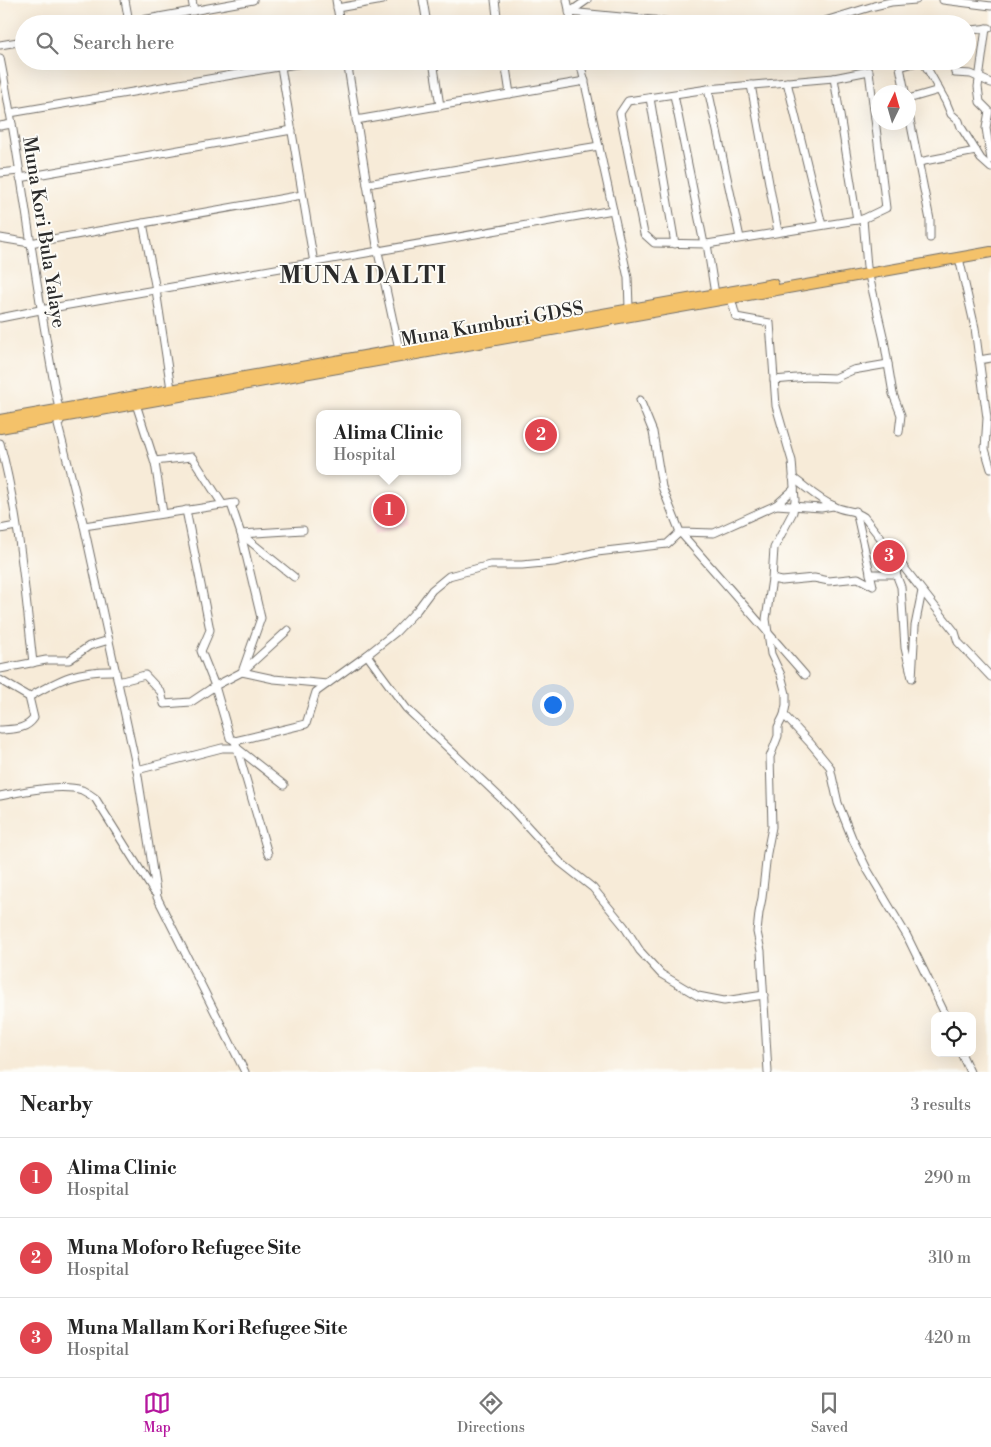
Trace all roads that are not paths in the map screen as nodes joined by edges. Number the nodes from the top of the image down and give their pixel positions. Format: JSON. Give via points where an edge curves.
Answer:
{"nodes":[{"id":1,"x":125,"y":0,"type":"edge"},
{"id":2,"x":192,"y":0,"type":"edge"},
{"id":3,"x":253,"y":0,"type":"edge"},
{"id":4,"x":383,"y":0,"type":"edge"},
{"id":5,"x":423,"y":0,"type":"edge"},
{"id":6,"x":494,"y":0,"type":"edge"},
{"id":7,"x":567,"y":0,"type":"edge"},
{"id":8,"x":581,"y":0,"type":"edge"},
{"id":9,"x":588,"y":0,"type":"edge"},
{"id":10,"x":916,"y":0,"type":"edge"},
{"id":11,"x":943,"y":0,"type":"edge"},
{"id":12,"x":337,"y":4,"type":"edge"},
{"id":13,"x":991,"y":6,"type":"edge"},
{"id":14,"x":194,"y":11,"type":"junction"},
{"id":15,"x":569,"y":12,"type":"junction"},
{"id":16,"x":128,"y":15,"type":"edge"},
{"id":17,"x":170,"y":15,"type":"edge"},
{"id":18,"x":426,"y":15,"type":"edge"},
{"id":19,"x":496,"y":15,"type":"edge"},
{"id":20,"x":570,"y":15,"type":"edge"},
{"id":21,"x":600,"y":15,"type":"edge"},
{"id":22,"x":844,"y":15,"type":"edge"},
{"id":23,"x":989,"y":28,"type":"edge"},
{"id":24,"x":976,"y":30,"type":"edge"},
{"id":25,"x":15,"y":42,"type":"edge"},
{"id":26,"x":0,"y":45,"type":"edge"},
{"id":27,"x":0,"y":58,"type":"edge"},
{"id":28,"x":263,"y":70,"type":"edge"},
{"id":29,"x":282,"y":70,"type":"edge"},
{"id":30,"x":348,"y":70,"type":"edge"},
{"id":31,"x":434,"y":70,"type":"edge"},
{"id":32,"x":506,"y":70,"type":"edge"},
{"id":33,"x":582,"y":70,"type":"edge"},
{"id":34,"x":901,"y":70,"type":"edge"},
{"id":35,"x":927,"y":70,"type":"edge"},
{"id":36,"x":955,"y":70,"type":"edge"},
{"id":37,"x":979,"y":77,"type":"junction"},
{"id":38,"x":834,"y":78,"type":"junction"},
{"id":39,"x":585,"y":81,"type":"junction"},
{"id":40,"x":787,"y":82,"type":"junction"},
{"id":41,"x":991,"y":83,"type":"edge"},
{"id":42,"x":751,"y":85,"type":"junction"},
{"id":43,"x":904,"y":85,"type":"edge"},
{"id":44,"x":708,"y":90,"type":"junction"},
{"id":45,"x":939,"y":90,"type":"junction"},
{"id":46,"x":510,"y":94,"type":"junction"},
{"id":47,"x":674,"y":94,"type":"junction"},
{"id":48,"x":916,"y":97,"type":"edge"},
{"id":49,"x":650,"y":98,"type":"junction"},
{"id":50,"x":440,"y":106,"type":"junction"},
{"id":51,"x":990,"y":108,"type":"edge"},
{"id":52,"x":10,"y":113,"type":"junction"},
{"id":53,"x":356,"y":120,"type":"junction"},
{"id":54,"x":12,"y":124,"type":"junction"},
{"id":55,"x":0,"y":126,"type":"edge"},
{"id":56,"x":292,"y":130,"type":"junction"},
{"id":57,"x":912,"y":130,"type":"edge"},
{"id":58,"x":599,"y":146,"type":"junction"},
{"id":59,"x":976,"y":151,"type":"junction"},
{"id":60,"x":991,"y":155,"type":"edge"},
{"id":61,"x":981,"y":159,"type":"junction"},
{"id":62,"x":919,"y":162,"type":"junction"},
{"id":63,"x":991,"y":168,"type":"edge"},
{"id":64,"x":0,"y":174,"type":"edge"},
{"id":65,"x":20,"y":175,"type":"junction"},
{"id":66,"x":367,"y":184,"type":"junction"},
{"id":67,"x":302,"y":196,"type":"junction"},
{"id":68,"x":613,"y":210,"type":"junction"},
{"id":69,"x":860,"y":219,"type":"junction"},
{"id":70,"x":143,"y":223,"type":"junction"},
{"id":71,"x":822,"y":225,"type":"junction"},
{"id":72,"x":778,"y":232,"type":"junction"},
{"id":73,"x":0,"y":238,"type":"edge"},
{"id":74,"x":740,"y":238,"type":"junction"},
{"id":75,"x":930,"y":238,"type":"dead end"},
{"id":76,"x":30,"y":243,"type":"junction"},
{"id":77,"x":675,"y":244,"type":"junction"},
{"id":78,"x":706,"y":244,"type":"junction"},
{"id":79,"x":991,"y":246,"type":"edge"},
{"id":80,"x":378,"y":252,"type":"junction"},
{"id":81,"x":991,"y":252,"type":"edge"},
{"id":82,"x":959,"y":258,"type":"junction"},
{"id":83,"x":314,"y":263,"type":"junction"},
{"id":84,"x":868,"y":270,"type":"junction"},
{"id":85,"x":156,"y":290,"type":"junction"},
{"id":86,"x":715,"y":294,"type":"junction"},
{"id":87,"x":731,"y":298,"type":"junction"},
{"id":88,"x":629,"y":308,"type":"junction"},
{"id":89,"x":40,"y":310,"type":"junction"},
{"id":90,"x":0,"y":318,"type":"edge"},
{"id":91,"x":399,"y":350,"type":"junction"},
{"id":92,"x":991,"y":358,"type":"edge"},
{"id":93,"x":978,"y":360,"type":"junction"},
{"id":94,"x":888,"y":364,"type":"junction"},
{"id":95,"x":774,"y":380,"type":"junction"},
{"id":96,"x":171,"y":390,"type":"junction"},
{"id":97,"x":640,"y":400,"type":"dead end"},
{"id":98,"x":136,"y":404,"type":"junction"},
{"id":99,"x":60,"y":413,"type":"junction"},
{"id":100,"x":989,"y":417,"type":"edge"},
{"id":101,"x":0,"y":420,"type":"edge"},
{"id":102,"x":0,"y":428,"type":"edge"},
{"id":103,"x":899,"y":432,"type":"dead end"},
{"id":104,"x":0,"y":443,"type":"edge"},
{"id":105,"x":154,"y":461,"type":"junction"},
{"id":106,"x":991,"y":469,"type":"edge"},
{"id":107,"x":793,"y":478,"type":"junction"},
{"id":108,"x":794,"y":489,"type":"junction"},
{"id":109,"x":776,"y":504,"type":"junction"},
{"id":110,"x":223,"y":505,"type":"junction"},
{"id":111,"x":794,"y":506,"type":"junction"},
{"id":112,"x":833,"y":506,"type":"junction"},
{"id":113,"x":186,"y":510,"type":"junction"},
{"id":114,"x":856,"y":510,"type":"junction"},
{"id":115,"x":163,"y":513,"type":"junction"},
{"id":116,"x":16,"y":526,"type":"junction"},
{"id":117,"x":84,"y":526,"type":"junction"},
{"id":118,"x":0,"y":529,"type":"edge"},
{"id":119,"x":303,"y":530,"type":"dead end"},
{"id":120,"x":680,"y":532,"type":"junction"},
{"id":121,"x":241,"y":534,"type":"junction"},
{"id":122,"x":899,"y":562,"type":"junction"},
{"id":123,"x":870,"y":574,"type":"junction"},
{"id":124,"x":896,"y":574,"type":"junction"},
{"id":125,"x":294,"y":577,"type":"dead end"},
{"id":126,"x":772,"y":579,"type":"junction"},
{"id":127,"x":922,"y":591,"type":"junction"},
{"id":128,"x":288,"y":630,"type":"dead end"},
{"id":129,"x":767,"y":630,"type":"junction"},
{"id":130,"x":109,"y":640,"type":"junction"},
{"id":131,"x":367,"y":655,"type":"junction"},
{"id":132,"x":33,"y":663,"type":"junction"},
{"id":133,"x":0,"y":669,"type":"edge"},
{"id":134,"x":116,"y":671,"type":"junction"},
{"id":135,"x":242,"y":672,"type":"junction"},
{"id":136,"x":806,"y":675,"type":"dead end"},
{"id":137,"x":991,"y":677,"type":"edge"},
{"id":138,"x":0,"y":680,"type":"edge"},
{"id":139,"x":118,"y":682,"type":"junction"},
{"id":140,"x":327,"y":684,"type":"junction"},
{"id":141,"x":215,"y":686,"type":"junction"},
{"id":142,"x":29,"y":697,"type":"junction"},
{"id":143,"x":784,"y":715,"type":"junction"},
{"id":144,"x":0,"y":730,"type":"edge"},
{"id":145,"x":236,"y":745,"type":"junction"},
{"id":146,"x":137,"y":770,"type":"junction"},
{"id":147,"x":284,"y":786,"type":"dead end"},
{"id":148,"x":0,"y":796,"type":"edge"},
{"id":149,"x":268,"y":854,"type":"dead end"},
{"id":150,"x":157,"y":896,"type":"junction"},
{"id":151,"x":764,"y":995,"type":"junction"},
{"id":152,"x":944,"y":1012,"type":"edge"},
{"id":153,"x":963,"y":1057,"type":"edge"},
{"id":154,"x":246,"y":1072,"type":"edge"},
{"id":155,"x":768,"y":1072,"type":"edge"},
{"id":156,"x":970,"y":1072,"type":"edge"}],
"edges":[{"from":1,"to":16,"type":"street"},
{"from":2,"to":14,"type":"street"},
{"from":3,"to":14,"type":"street"},
{"from":4,"to":12,"type":"street"},
{"from":5,"to":18,"type":"street"},
{"from":6,"to":19,"type":"street"},
{"from":7,"to":15,"type":"street"},
{"from":8,"to":15,"type":"street"},
{"from":9,"to":15,"type":"street"},
{"from":10,"to":22,"type":"street","via":[[892,2]]},
{"from":11,"to":13,"type":"street"},
{"from":14,"to":17,"type":"street"},
{"from":15,"to":20,"type":"street"},
{"from":15,"to":21,"type":"street"},
{"from":23,"to":24,"type":"street"},
{"from":23,"to":37,"type":"street"},
{"from":25,"to":26,"type":"street"},
{"from":27,"to":52,"type":"street","name":"Muna Kori Bula Yalaye"},
{"from":28,"to":52,"type":"street"},
{"from":29,"to":56,"type":"street"},
{"from":30,"to":53,"type":"street"},
{"from":31,"to":50,"type":"street"},
{"from":32,"to":46,"type":"street"},
{"from":33,"to":39,"type":"street"},
{"from":34,"to":43,"type":"street"},
{"from":35,"to":45,"type":"street"},
{"from":36,"to":37,"type":"street","via":[[956,73]]},
{"from":37,"to":41,"type":"street"},
{"from":37,"to":51,"type":"street","via":[[980,102]]},
{"from":38,"to":40,"type":"street"},
{"from":38,"to":69,"type":"street"},
{"from":38,"to":69,"type":"street","via":[[869,71],[886,208]]},
{"from":39,"to":46,"type":"street"},
{"from":39,"to":58,"type":"street"},
{"from":40,"to":42,"type":"street"},
{"from":40,"to":71,"type":"street"},
{"from":42,"to":44,"type":"street"},
{"from":42,"to":72,"type":"street"},
{"from":44,"to":47,"type":"street"},
{"from":44,"to":74,"type":"street"},
{"from":45,"to":48,"type":"street"},
{"from":45,"to":59,"type":"street"},
{"from":46,"to":50,"type":"street"},
{"from":47,"to":49,"type":"street"},
{"from":47,"to":78,"type":"street"},
{"from":49,"to":77,"type":"street"},
{"from":49,"to":77,"type":"street","via":[[628,101],[620,113],[644,234],[654,243]]},
{"from":50,"to":53,"type":"street"},
{"from":51,"to":60,"type":"street","via":[[986,128]]},
{"from":52,"to":54,"type":"street","name":"Muna Kori Bula Yalaye"},
{"from":53,"to":66,"type":"street"},
{"from":54,"to":55,"type":"street"},
{"from":54,"to":65,"type":"street","name":"Muna Kori Bula Yalaye"},
{"from":56,"to":65,"type":"street"},
{"from":56,"to":67,"type":"street"},
{"from":57,"to":62,"type":"street"},
{"from":58,"to":66,"type":"street"},
{"from":58,"to":68,"type":"street"},
{"from":59,"to":61,"type":"street"},
{"from":59,"to":62,"type":"street"},
{"from":60,"to":61,"type":"street"},
{"from":61,"to":63,"type":"street"},
{"from":62,"to":75,"type":"street","via":[[930,220]]},
{"from":64,"to":65,"type":"street"},
{"from":65,"to":76,"type":"street","name":"Muna Kori Bula Yalaye"},
{"from":66,"to":80,"type":"street"},
{"from":67,"to":70,"type":"street"},
{"from":67,"to":83,"type":"street"},
{"from":68,"to":80,"type":"street"},
{"from":68,"to":88,"type":"street","via":[[628,278]]},
{"from":69,"to":71,"type":"street"},
{"from":69,"to":84,"type":"street"},
{"from":70,"to":76,"type":"street"},
{"from":70,"to":85,"type":"street"},
{"from":71,"to":72,"type":"street"},
{"from":72,"to":74,"type":"street"},
{"from":73,"to":76,"type":"street"},
{"from":74,"to":78,"type":"street"},
{"from":76,"to":89,"type":"street","name":"Muna Kori Bula Yalaye"},
{"from":77,"to":78,"type":"street"},
{"from":78,"to":86,"type":"street"},
{"from":79,"to":84,"type":"highway","name":"Muna Kumburi GDSS"},
{"from":80,"to":83,"type":"street"},
{"from":80,"to":91,"type":"street"},
{"from":81,"to":82,"type":"highway","name":"Muna Kumburi GDSS"},
{"from":82,"to":84,"type":"highway","name":"Muna Kumburi GDSS"},
{"from":82,"to":93,"type":"street","via":[[975,328]]},
{"from":83,"to":85,"type":"street"},
{"from":84,"to":86,"type":"highway","name":"Muna Kumburi GDSS"},
{"from":84,"to":87,"type":"highway","name":"Muna Kumburi GDSS"},
{"from":84,"to":94,"type":"street"},
{"from":85,"to":89,"type":"street"},
{"from":85,"to":96,"type":"street"},
{"from":86,"to":88,"type":"highway","name":"Muna Kumburi GDSS"},
{"from":87,"to":95,"type":"street","via":[[736,317],[770,323]]},
{"from":87,"to":98,"type":"highway","name":"Muna Kumburi GDSS"},
{"from":88,"to":91,"type":"highway","name":"Muna Kumburi GDSS"},
{"from":89,"to":90,"type":"street"},
{"from":89,"to":99,"type":"street","name":"Muna Kori Bula Yalaye"},
{"from":91,"to":96,"type":"highway","name":"Muna Kumburi GDSS"},
{"from":92,"to":93,"type":"street"},
{"from":93,"to":100,"type":"street"},
{"from":94,"to":95,"type":"street","via":[[853,370],[834,378]]},
{"from":94,"to":103,"type":"street","via":[[893,394],[901,415]]},
{"from":95,"to":107,"type":"street","via":[[776,406],[792,461]]},
{"from":96,"to":99,"type":"highway","name":"Muna Kumburi GDSS"},
{"from":97,"to":120,"type":"street","via":[[654,432],[662,487]]},
{"from":98,"to":99,"type":"highway","name":"Muna Kumburi GDSS"},
{"from":98,"to":105,"type":"street"},
{"from":99,"to":101,"type":"highway","name":"Muna Kumburi GDSS"},
{"from":99,"to":102,"type":"highway","name":"Muna Kumburi GDSS"},
{"from":99,"to":117,"type":"street","name":"Muna Kori Bula Yalaye","via":[[58,425]]},
{"from":100,"to":106,"type":"street","via":[[986,450]]},
{"from":104,"to":116,"type":"street"},
{"from":105,"to":110,"type":"street","via":[[192,457]]},
{"from":105,"to":115,"type":"street"},
{"from":107,"to":108,"type":"street"},
{"from":107,"to":112,"type":"street"},
{"from":108,"to":109,"type":"street"},
{"from":108,"to":111,"type":"street"},
{"from":109,"to":111,"type":"street"},
{"from":109,"to":120,"type":"street","via":[[714,532]]},
{"from":110,"to":113,"type":"street"},
{"from":110,"to":121,"type":"street","via":[[233,503]]},
{"from":111,"to":112,"type":"street"},
{"from":111,"to":126,"type":"street","via":[[774,548]]},
{"from":112,"to":114,"type":"street"},
{"from":113,"to":115,"type":"street"},
{"from":113,"to":141,"type":"street","via":[[210,630],[201,651]]},
{"from":114,"to":122,"type":"street"},
{"from":114,"to":123,"type":"street"},
{"from":115,"to":117,"type":"street"},
{"from":116,"to":118,"type":"street"},
{"from":116,"to":132,"type":"street"},
{"from":117,"to":130,"type":"street","name":"Muna Kori Bula Yalaye"},
{"from":119,"to":121,"type":"street"},
{"from":120,"to":129,"type":"street"},
{"from":120,"to":131,"type":"street","via":[[667,544],[597,552],[554,562],[490,565],[449,576],[432,590],[396,632]]},
{"from":121,"to":125,"type":"street"},
{"from":121,"to":135,"type":"street","via":[[261,618]]},
{"from":122,"to":124,"type":"street"},
{"from":122,"to":127,"type":"street"},
{"from":123,"to":124,"type":"street"},
{"from":123,"to":126,"type":"street","via":[[873,586],[858,578],[828,581]]},
{"from":124,"to":127,"type":"street","via":[[901,587],[905,648],[912,678],[915,626]]},
{"from":126,"to":129,"type":"street"},
{"from":127,"to":137,"type":"street","via":[[955,632],[958,642]]},
{"from":128,"to":135,"type":"street"},
{"from":129,"to":136,"type":"street"},
{"from":129,"to":143,"type":"street","via":[[771,654],[786,694]]},
{"from":130,"to":132,"type":"street","via":[[88,646],[70,660]]},
{"from":130,"to":134,"type":"street","name":"Muna Kori Bula Yalaye"},
{"from":131,"to":140,"type":"street"},
{"from":131,"to":151,"type":"street","via":[[406,708],[508,806],[560,862],[593,888],[660,974],[698,996],[724,1001]]},
{"from":132,"to":133,"type":"street"},
{"from":134,"to":139,"type":"street","name":"Muna Kori Bula Yalaye"},
{"from":134,"to":142,"type":"street","via":[[83,672],[62,678]]},
{"from":135,"to":140,"type":"street"},
{"from":135,"to":141,"type":"street"},
{"from":138,"to":142,"type":"street"},
{"from":139,"to":141,"type":"street","via":[[145,675],[161,692],[164,704],[191,702]]},
{"from":139,"to":146,"type":"street","name":"Muna Kori Bula Yalaye"},
{"from":140,"to":145,"type":"street","via":[[316,692],[306,724]]},
{"from":141,"to":145,"type":"street","via":[[230,738]]},
{"from":142,"to":144,"type":"street","via":[[34,718],[30,725]]},
{"from":143,"to":151,"type":"street","via":[[770,757],[772,827],[758,922]]},
{"from":143,"to":152,"type":"street","via":[[830,767],[838,803],[852,838],[907,936]]},
{"from":145,"to":146,"type":"street"},
{"from":145,"to":147,"type":"street"},
{"from":145,"to":149,"type":"street"},
{"from":146,"to":150,"type":"street","name":"Muna Kori Bula Yalaye"},
{"from":148,"to":150,"type":"street","via":[[72,788],[95,798]]},
{"from":150,"to":154,"type":"street"},
{"from":151,"to":155,"type":"street"},
{"from":153,"to":156,"type":"street"}]}
